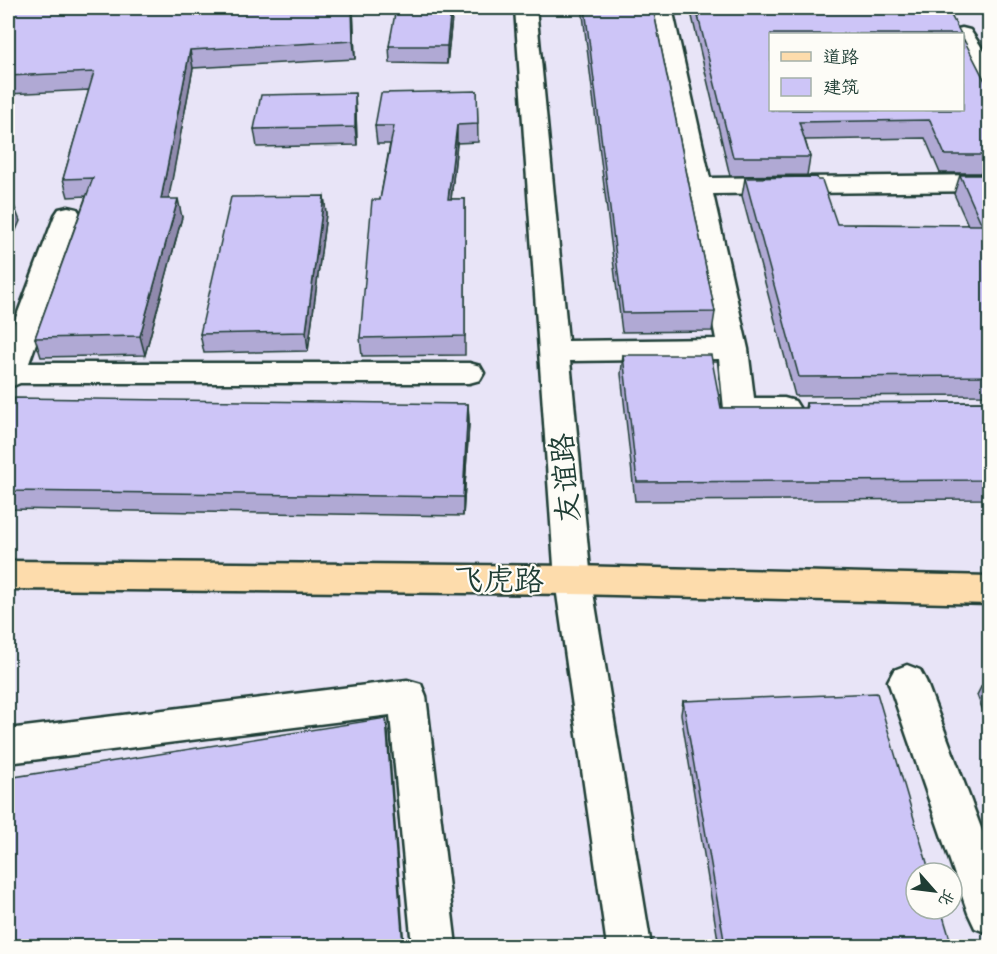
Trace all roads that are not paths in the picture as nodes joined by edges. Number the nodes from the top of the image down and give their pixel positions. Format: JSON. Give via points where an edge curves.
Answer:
{"nodes":[{"id":1,"x":525,"y":8,"type":"edge"},
{"id":2,"x":661,"y":8,"type":"edge"},
{"id":3,"x":964,"y":37,"type":"edge"},
{"id":4,"x":990,"y":80,"type":"edge"},
{"id":5,"x":990,"y":183,"type":"edge"},
{"id":6,"x":700,"y":186,"type":"junction"},
{"id":7,"x":68,"y":215,"type":"dead end"},
{"id":8,"x":733,"y":349,"type":"junction"},
{"id":9,"x":554,"y":351,"type":"junction"},
{"id":10,"x":469,"y":373,"type":"dead end"},
{"id":11,"x":8,"y":375,"type":"edge"},
{"id":12,"x":812,"y":409,"type":"edge"},
{"id":13,"x":8,"y":575,"type":"edge"},
{"id":14,"x":573,"y":580,"type":"junction"},
{"id":15,"x":990,"y":590,"type":"edge"},
{"id":16,"x":907,"y":681,"type":"dead end"},
{"id":17,"x":8,"y":746,"type":"edge"},
{"id":18,"x":989,"y":910,"type":"edge"},
{"id":19,"x":434,"y":946,"type":"edge"},
{"id":20,"x":629,"y":946,"type":"edge"}],
"edges":[{"from":1,"to":9,"type":"street","name":"友谊路"},
{"from":2,"to":6,"type":"street"},
{"from":3,"to":4,"type":"street"},
{"from":5,"to":6,"type":"street"},
{"from":6,"to":8,"type":"street"},
{"from":7,"to":11,"type":"street"},
{"from":8,"to":9,"type":"street"},
{"from":8,"to":12,"type":"street","via":[[740,409]]},
{"from":9,"to":14,"type":"street","name":"友谊路"},
{"from":10,"to":11,"type":"street"},
{"from":13,"to":14,"type":"main road","name":"飞虎路"},
{"from":14,"to":15,"type":"main road","name":"飞虎路"},
{"from":14,"to":20,"type":"street","name":"友谊路"},
{"from":16,"to":18,"type":"street"},
{"from":17,"to":19,"type":"street","via":[[407,696]]}]}
